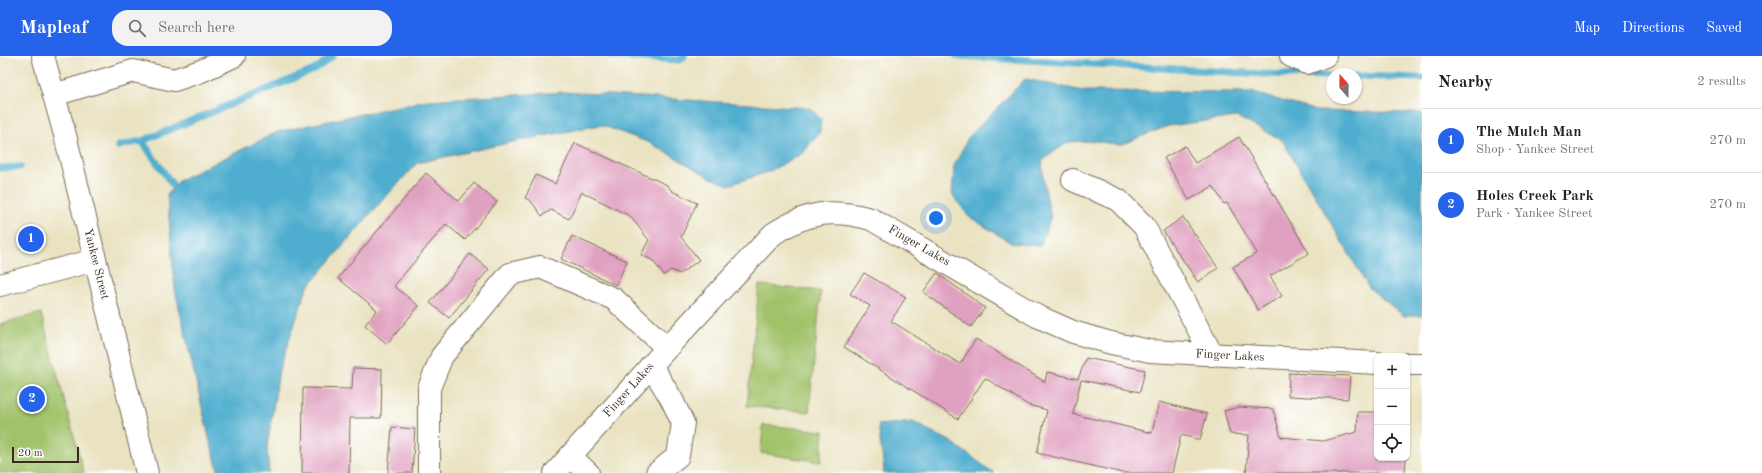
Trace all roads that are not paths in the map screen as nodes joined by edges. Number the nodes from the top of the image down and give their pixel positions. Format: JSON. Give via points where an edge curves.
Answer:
{"nodes":[{"id":1,"x":43,"y":56,"type":"edge"},
{"id":2,"x":234,"y":56,"type":"edge"},
{"id":3,"x":1291,"y":56,"type":"edge"},
{"id":4,"x":1325,"y":56,"type":"edge"},
{"id":5,"x":144,"y":65,"type":"edge"},
{"id":6,"x":54,"y":95,"type":"junction"},
{"id":7,"x":1073,"y":180,"type":"dead end"},
{"id":8,"x":95,"y":260,"type":"junction"},
{"id":9,"x":0,"y":285,"type":"edge"},
{"id":10,"x":667,"y":348,"type":"junction"},
{"id":11,"x":1212,"y":355,"type":"junction"},
{"id":12,"x":1374,"y":363,"type":"edge"},
{"id":13,"x":1410,"y":364,"type":"edge"},
{"id":14,"x":1422,"y":364,"type":"edge"},
{"id":15,"x":651,"y":366,"type":"junction"},
{"id":16,"x":570,"y":456,"type":"junction"},
{"id":17,"x":147,"y":473,"type":"edge"},
{"id":18,"x":429,"y":473,"type":"edge"},
{"id":19,"x":554,"y":473,"type":"edge"},
{"id":20,"x":588,"y":473,"type":"edge"},
{"id":21,"x":657,"y":473,"type":"edge"}],
"edges":[{"from":1,"to":6,"type":"street","name":"Yankee Street"},
{"from":2,"to":5,"type":"street","via":[[174,80]]},
{"from":3,"to":4,"type":"street","via":[[1307,63]]},
{"from":5,"to":6,"type":"street","via":[[133,71]]},
{"from":6,"to":8,"type":"street","name":"Yankee Street"},
{"from":7,"to":11,"type":"street","via":[[1118,200],[1144,226]]},
{"from":8,"to":9,"type":"street"},
{"from":8,"to":17,"type":"street","name":"Yankee Street"},
{"from":10,"to":11,"type":"street","name":"Finger Lakes","via":[[773,234],[791,222],[830,212],[851,213],[870,219],[1037,316],[1073,332],[1150,351]]},
{"from":10,"to":15,"type":"street","name":"Finger Lakes"},
{"from":10,"to":18,"type":"street","via":[[614,299],[540,267],[510,274],[442,356],[429,388]]},
{"from":11,"to":12,"type":"street","name":"Finger Lakes"},
{"from":13,"to":14,"type":"street"},
{"from":15,"to":16,"type":"street","name":"Finger Lakes"},
{"from":15,"to":21,"type":"street","via":[[672,400],[682,423],[678,456]]},
{"from":16,"to":19,"type":"street","name":"Finger Lakes"},
{"from":16,"to":20,"type":"street"}]}
